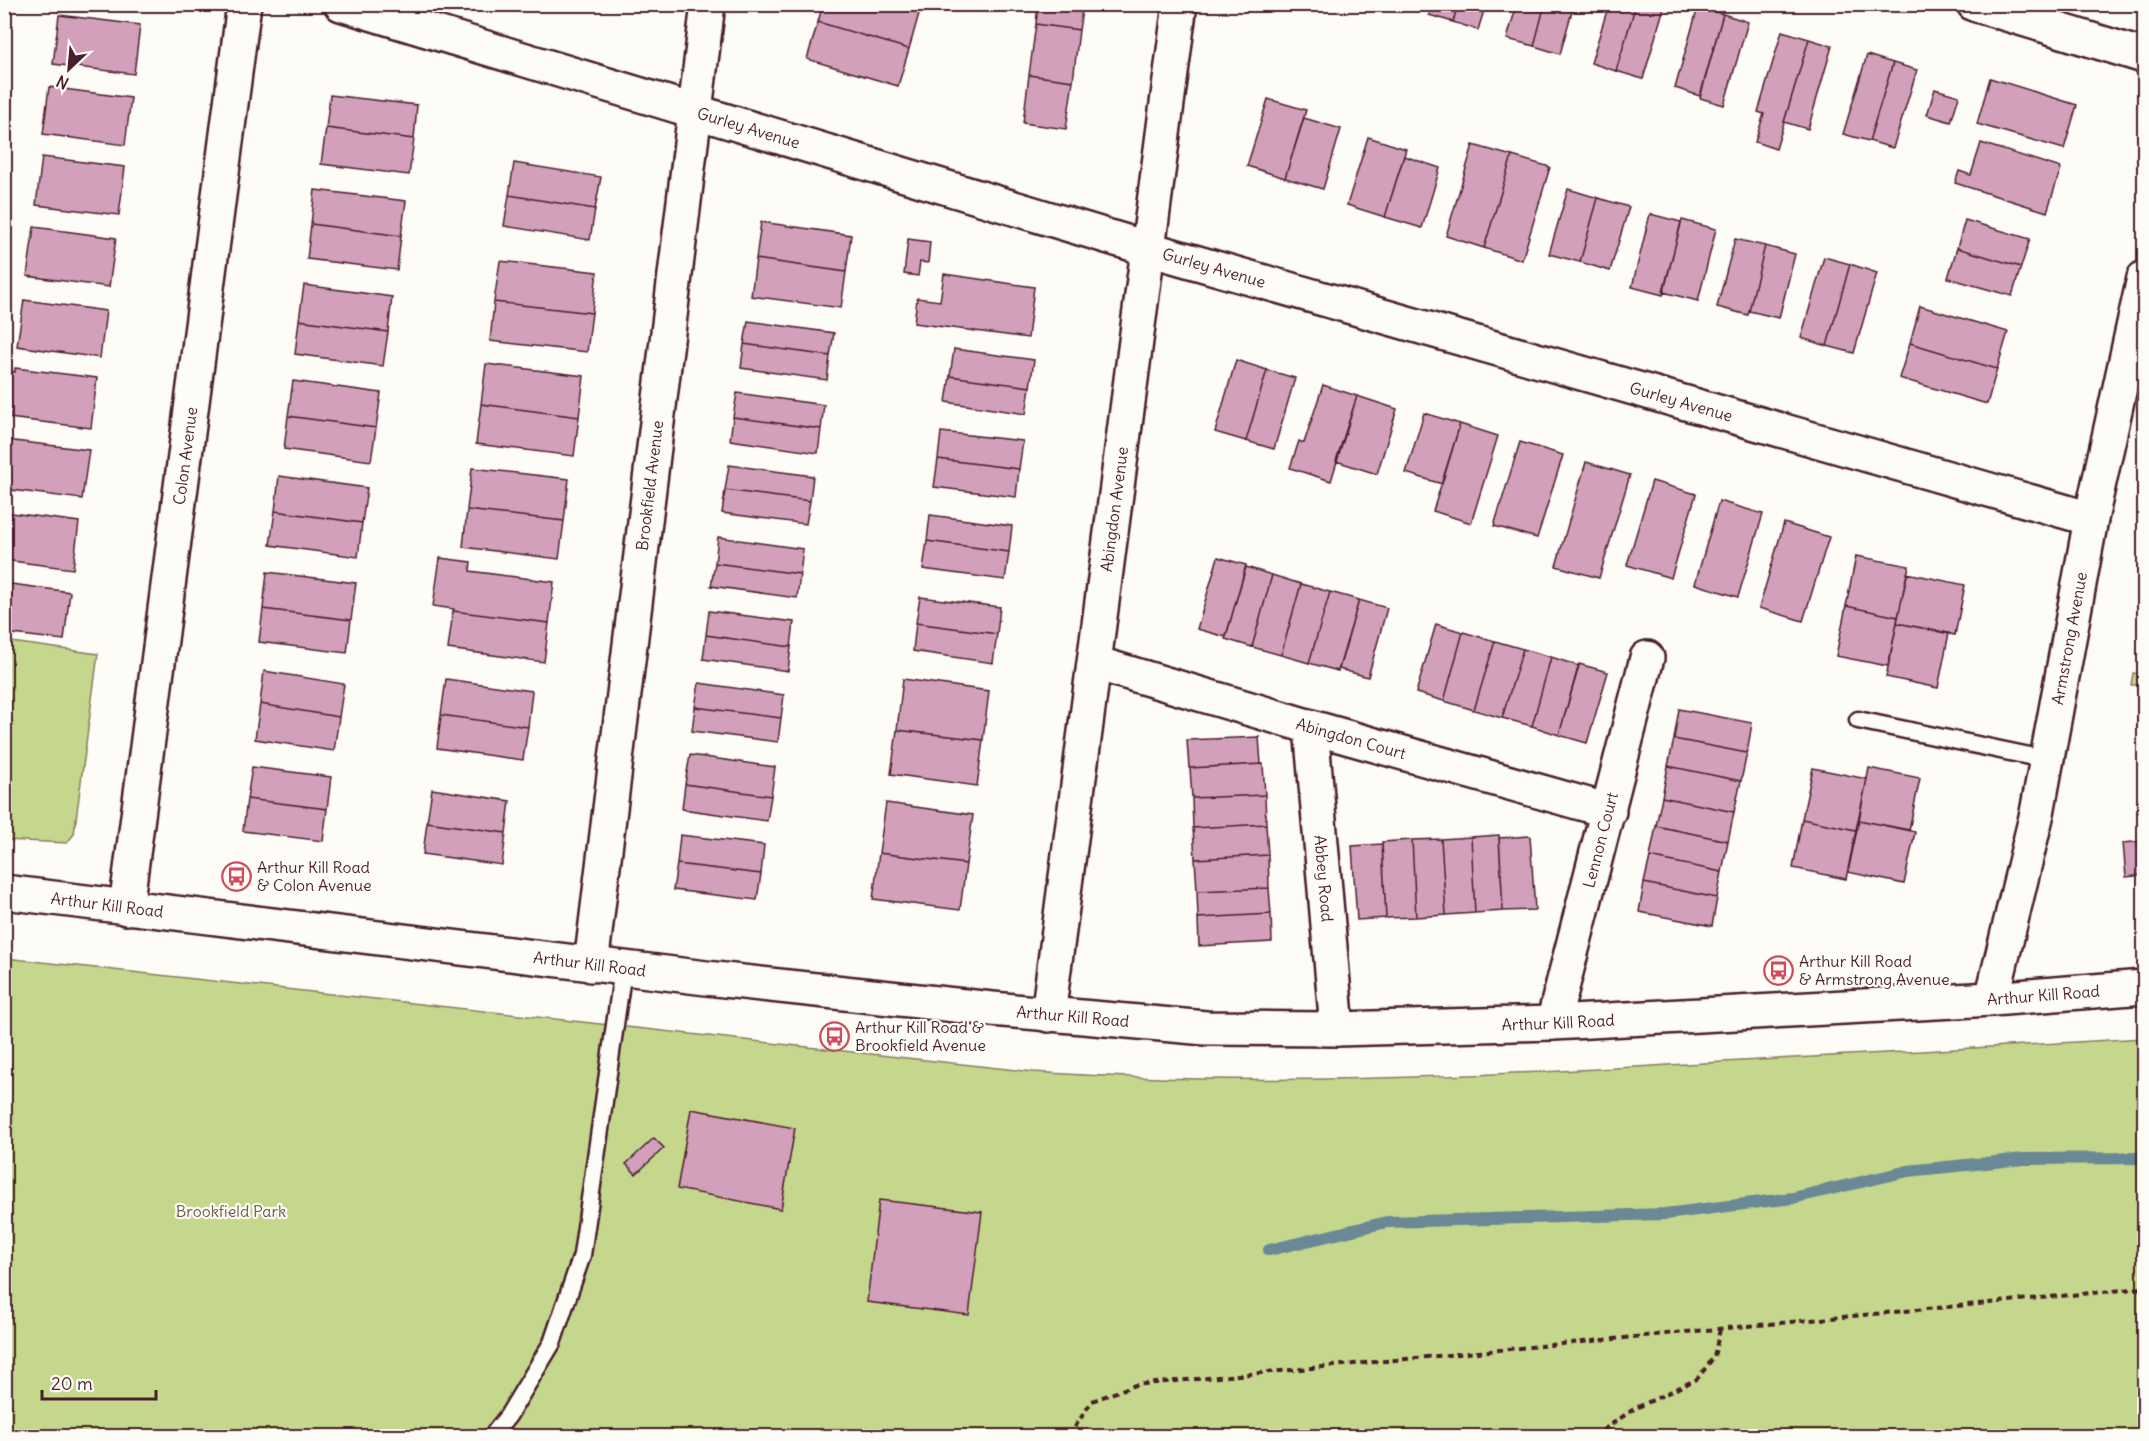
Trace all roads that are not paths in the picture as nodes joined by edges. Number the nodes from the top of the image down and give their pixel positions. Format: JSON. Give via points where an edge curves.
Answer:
{"nodes":[{"id":1,"x":244,"y":4,"type":"edge"},
{"id":2,"x":341,"y":4,"type":"edge"},
{"id":3,"x":708,"y":4,"type":"edge"},
{"id":4,"x":1180,"y":4,"type":"edge"},
{"id":5,"x":1974,"y":4,"type":"edge"},
{"id":6,"x":2145,"y":56,"type":"edge"},
{"id":7,"x":694,"y":109,"type":"junction"},
{"id":8,"x":1149,"y":249,"type":"junction"},
{"id":9,"x":2145,"y":278,"type":"edge"},
{"id":10,"x":2091,"y":519,"type":"junction"},
{"id":11,"x":1647,"y":658,"type":"dead end"},
{"id":12,"x":1095,"y":663,"type":"junction"},
{"id":13,"x":1858,"y":720,"type":"dead end"},
{"id":14,"x":1311,"y":727,"type":"junction"},
{"id":15,"x":2048,"y":760,"type":"junction"},
{"id":16,"x":1609,"y":811,"type":"junction"},
{"id":17,"x":4,"y":892,"type":"edge"},
{"id":18,"x":126,"y":908,"type":"junction"},
{"id":19,"x":607,"y":967,"type":"junction"},
{"id":20,"x":2145,"y":987,"type":"edge"},
{"id":21,"x":1992,"y":999,"type":"junction"},
{"id":22,"x":1048,"y":1015,"type":"junction"},
{"id":23,"x":1553,"y":1023,"type":"junction"},
{"id":24,"x":1337,"y":1029,"type":"junction"},
{"id":25,"x":492,"y":1437,"type":"edge"}],
"edges":[{"from":1,"to":18,"type":"street","name":"Colon Avenue"},
{"from":2,"to":7,"type":"street","name":"Gurley Avenue"},
{"from":3,"to":7,"type":"street","name":"Brookfield Avenue"},
{"from":4,"to":8,"type":"street","name":"Abingdon Avenue"},
{"from":5,"to":6,"type":"street"},
{"from":7,"to":8,"type":"street","name":"Gurley Avenue"},
{"from":7,"to":19,"type":"street","name":"Brookfield Avenue"},
{"from":8,"to":10,"type":"street","name":"Gurley Avenue"},
{"from":8,"to":12,"type":"street","name":"Abingdon Avenue"},
{"from":9,"to":10,"type":"street","name":"Armstrong Avenue"},
{"from":10,"to":15,"type":"street","name":"Armstrong Avenue"},
{"from":11,"to":16,"type":"street","name":"Lennon Court"},
{"from":12,"to":14,"type":"street","name":"Abingdon Court"},
{"from":12,"to":22,"type":"street","name":"Abingdon Avenue"},
{"from":13,"to":15,"type":"lane"},
{"from":14,"to":16,"type":"street","name":"Abingdon Court"},
{"from":14,"to":24,"type":"street","name":"Abbey Road"},
{"from":15,"to":21,"type":"street","name":"Armstrong Avenue"},
{"from":16,"to":23,"type":"street","name":"Lennon Court"},
{"from":17,"to":18,"type":"street","name":"Arthur Kill Road"},
{"from":18,"to":19,"type":"street","name":"Arthur Kill Road"},
{"from":19,"to":22,"type":"street","name":"Arthur Kill Road"},
{"from":19,"to":25,"type":"lane","via":[[582,1255],[552,1343]]},
{"from":20,"to":21,"type":"street","name":"Arthur Kill Road"},
{"from":21,"to":23,"type":"street","name":"Arthur Kill Road"},
{"from":22,"to":24,"type":"street","name":"Arthur Kill Road","via":[[1206,1028]]},
{"from":23,"to":24,"type":"street","name":"Arthur Kill Road"}]}
